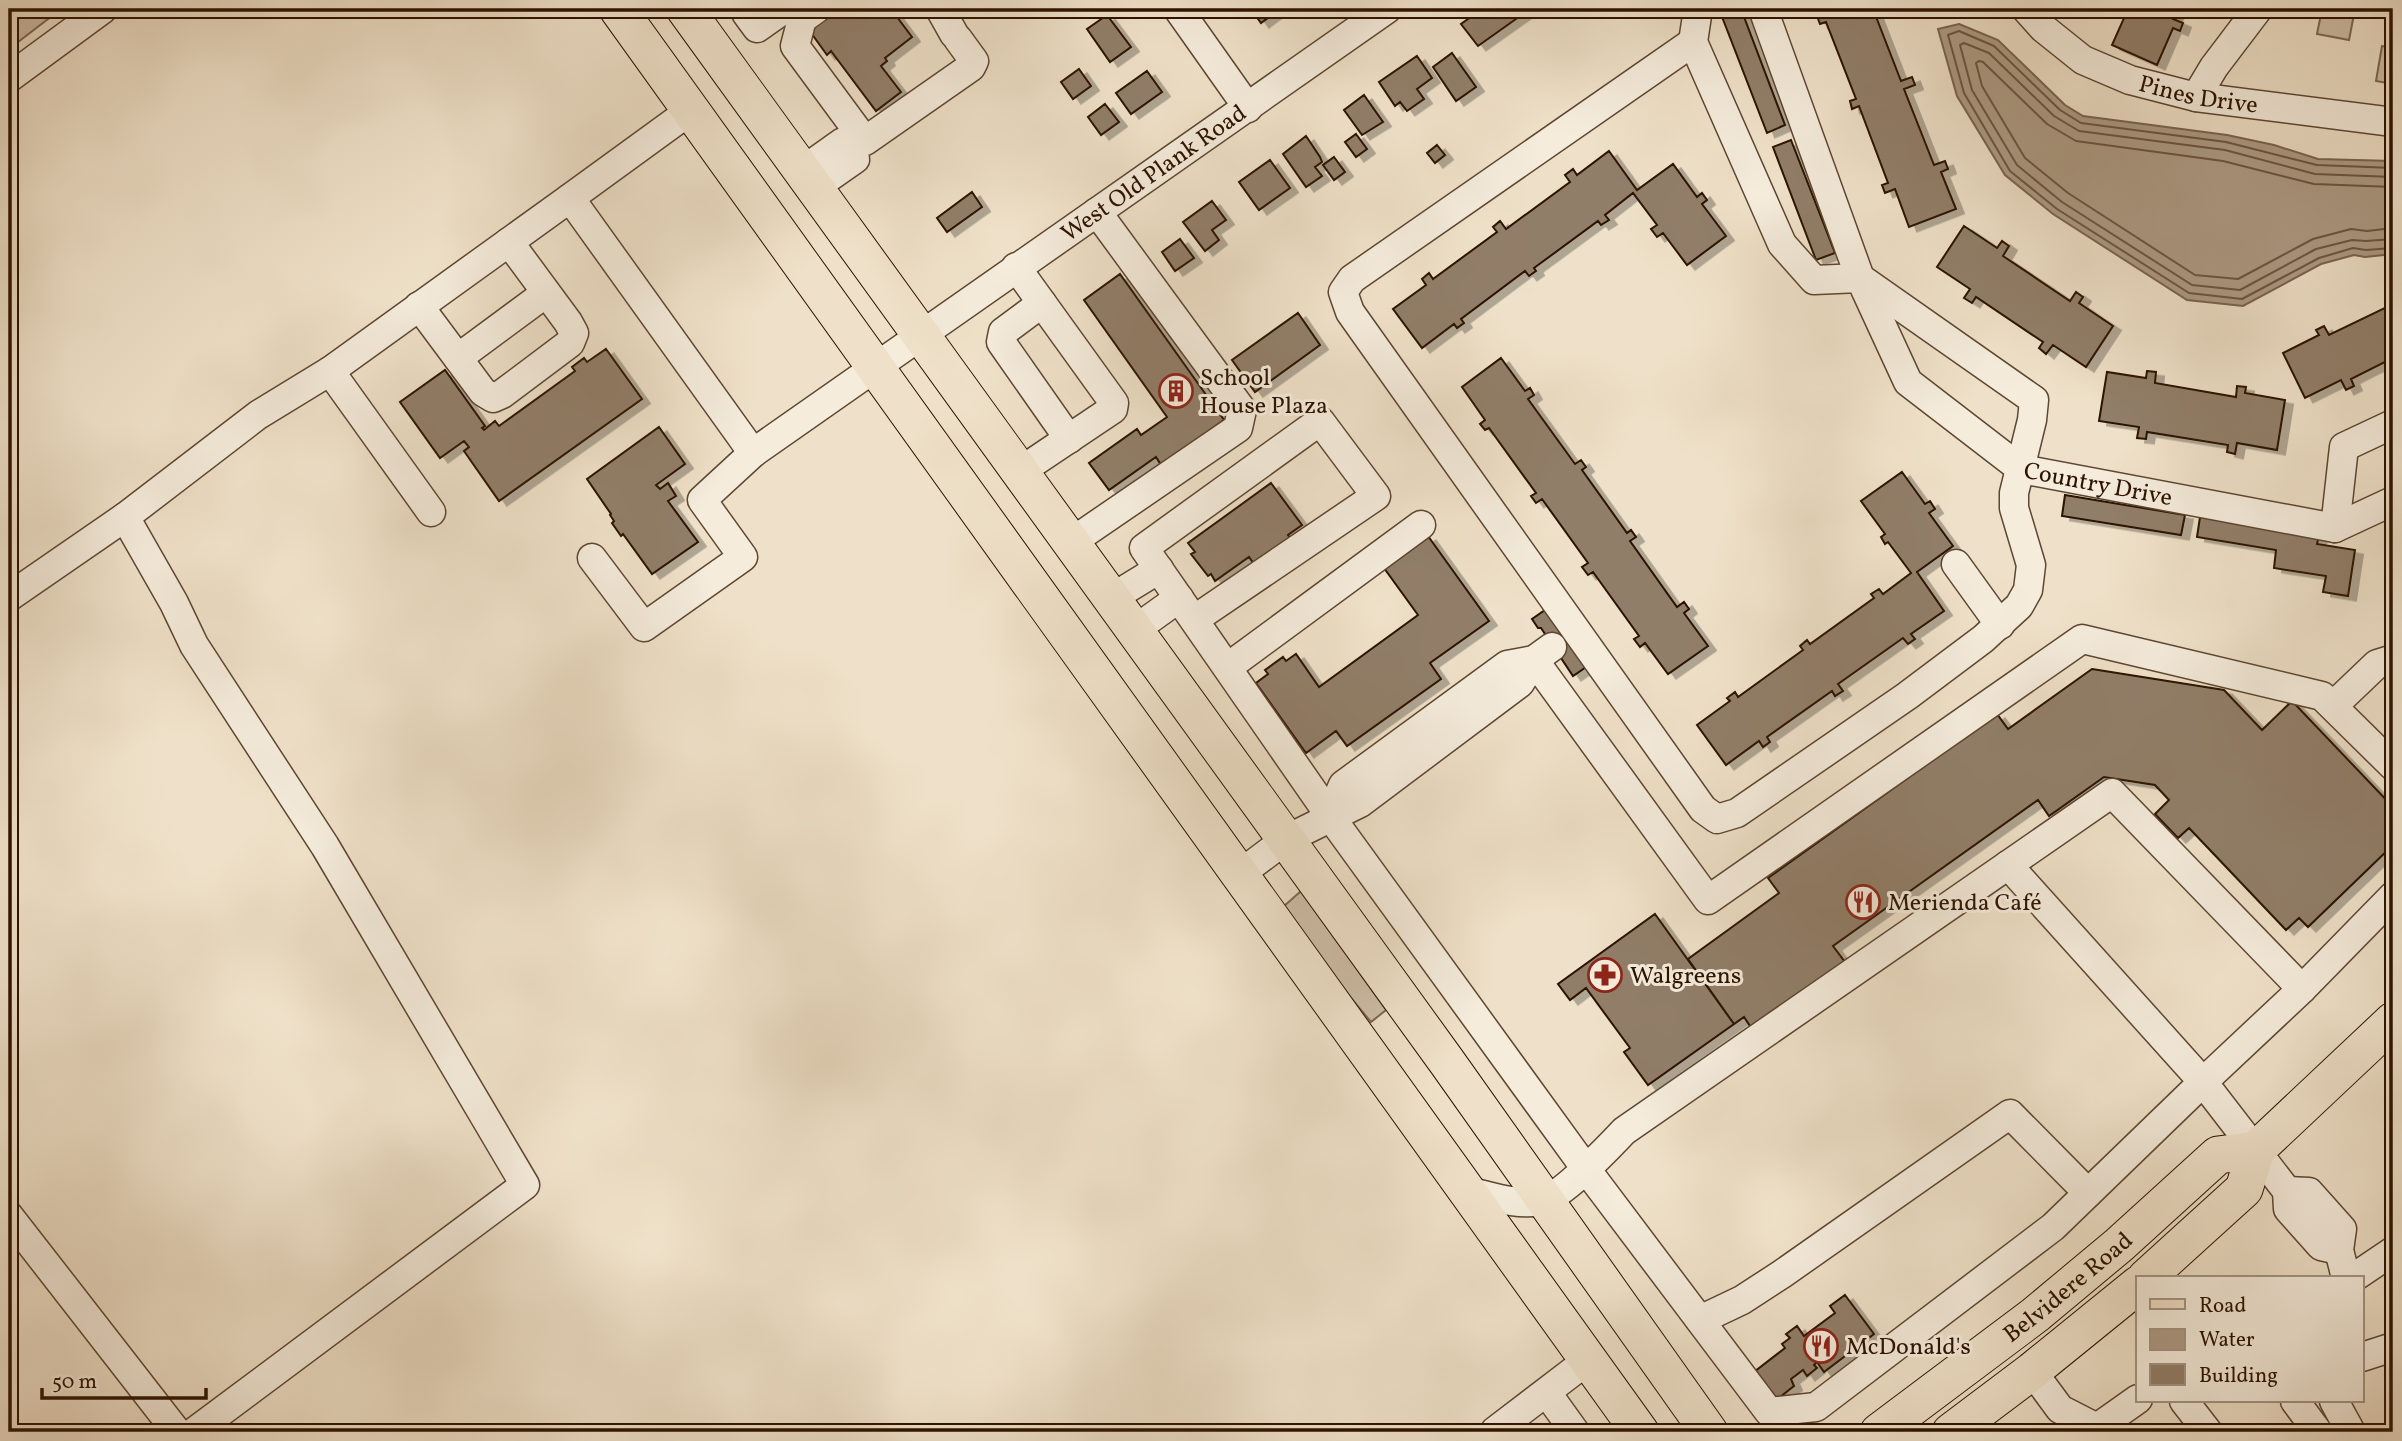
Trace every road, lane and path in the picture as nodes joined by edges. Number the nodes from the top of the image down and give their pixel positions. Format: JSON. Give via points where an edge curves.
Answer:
{"nodes":[{"id":1,"x":103,"y":9,"type":"edge"},
{"id":2,"x":618,"y":9,"type":"edge"},
{"id":3,"x":685,"y":9,"type":"edge"},
{"id":4,"x":784,"y":9,"type":"edge"},
{"id":5,"x":816,"y":9,"type":"edge"},
{"id":6,"x":940,"y":9,"type":"edge"},
{"id":7,"x":1178,"y":9,"type":"edge"},
{"id":8,"x":1387,"y":9,"type":"edge"},
{"id":9,"x":1698,"y":9,"type":"edge"},
{"id":10,"x":1763,"y":9,"type":"edge"},
{"id":11,"x":2026,"y":9,"type":"edge"},
{"id":12,"x":2258,"y":9,"type":"edge"},
{"id":13,"x":744,"y":11,"type":"edge"},
{"id":14,"x":707,"y":40,"type":"junction"},
{"id":15,"x":1693,"y":41,"type":"junction"},
{"id":16,"x":663,"y":72,"type":"junction"},
{"id":17,"x":9,"y":78,"type":"edge"},
{"id":18,"x":2196,"y":97,"type":"junction"},
{"id":19,"x":1248,"y":107,"type":"junction"},
{"id":20,"x":691,"y":110,"type":"junction"},
{"id":21,"x":2393,"y":122,"type":"edge"},
{"id":22,"x":859,"y":145,"type":"junction"},
{"id":23,"x":811,"y":180,"type":"junction"},
{"id":24,"x":570,"y":198,"type":"junction"},
{"id":25,"x":1097,"y":212,"type":"junction"},
{"id":26,"x":509,"y":242,"type":"junction"},
{"id":27,"x":1016,"y":267,"type":"junction"},
{"id":28,"x":1860,"y":278,"type":"junction"},
{"id":29,"x":546,"y":293,"type":"junction"},
{"id":30,"x":1042,"y":303,"type":"junction"},
{"id":31,"x":419,"y":306,"type":"junction"},
{"id":32,"x":919,"y":334,"type":"junction"},
{"id":33,"x":457,"y":358,"type":"junction"},
{"id":34,"x":875,"y":367,"type":"junction"},
{"id":35,"x":330,"y":371,"type":"junction"},
{"id":36,"x":2393,"y":424,"type":"edge"},
{"id":37,"x":1069,"y":439,"type":"junction"},
{"id":38,"x":754,"y":453,"type":"junction"},
{"id":39,"x":2021,"y":469,"type":"junction"},
{"id":40,"x":1019,"y":472,"type":"junction"},
{"id":41,"x":2393,"y":501,"type":"edge"},
{"id":42,"x":431,"y":512,"type":"dead end"},
{"id":43,"x":125,"y":517,"type":"junction"},
{"id":44,"x":1422,"y":525,"type":"dead end"},
{"id":45,"x":2334,"y":528,"type":"junction"},
{"id":46,"x":1070,"y":543,"type":"junction"},
{"id":47,"x":592,"y":558,"type":"dead end"},
{"id":48,"x":1956,"y":564,"type":"dead end"},
{"id":49,"x":1158,"y":569,"type":"junction"},
{"id":50,"x":9,"y":597,"type":"edge"},
{"id":51,"x":1110,"y":599,"type":"junction"},
{"id":52,"x":1187,"y":608,"type":"junction"},
{"id":53,"x":2000,"y":625,"type":"junction"},
{"id":54,"x":1133,"y":631,"type":"junction"},
{"id":55,"x":1557,"y":643,"type":"junction"},
{"id":56,"x":2393,"y":659,"type":"edge"},
{"id":57,"x":1228,"y":667,"type":"junction"},
{"id":58,"x":2333,"y":706,"type":"junction"},
{"id":59,"x":2393,"y":766,"type":"edge"},
{"id":60,"x":1331,"y":816,"type":"junction"},
{"id":61,"x":1285,"y":840,"type":"junction"},
{"id":62,"x":2008,"y":865,"type":"junction"},
{"id":63,"x":1240,"y":874,"type":"junction"},
{"id":64,"x":2393,"y":896,"type":"edge"},
{"id":65,"x":2302,"y":989,"type":"junction"},
{"id":66,"x":2393,"y":1021,"type":"edge"},
{"id":67,"x":2203,"y":1082,"type":"junction"},
{"id":68,"x":2256,"y":1150,"type":"junction"},
{"id":69,"x":1586,"y":1169,"type":"junction"},
{"id":70,"x":1467,"y":1191,"type":"junction"},
{"id":71,"x":2088,"y":1193,"type":"junction"},
{"id":72,"x":1544,"y":1201,"type":"junction"},
{"id":73,"x":9,"y":1216,"type":"edge"},
{"id":74,"x":2393,"y":1251,"type":"edge"},
{"id":75,"x":2148,"y":1276,"type":"edge"},
{"id":76,"x":2346,"y":1276,"type":"edge"},
{"id":77,"x":2356,"y":1276,"type":"edge"},
{"id":78,"x":2136,"y":1287,"type":"edge"},
{"id":79,"x":1700,"y":1320,"type":"junction"},
{"id":80,"x":2393,"y":1347,"type":"edge"},
{"id":81,"x":2364,"y":1356,"type":"edge"},
{"id":82,"x":1588,"y":1360,"type":"junction"},
{"id":83,"x":2032,"y":1371,"type":"junction"},
{"id":84,"x":1548,"y":1393,"type":"junction"},
{"id":85,"x":2136,"y":1400,"type":"edge"},
{"id":86,"x":2185,"y":1402,"type":"edge"},
{"id":87,"x":2296,"y":1402,"type":"edge"},
{"id":88,"x":2335,"y":1402,"type":"edge"},
{"id":89,"x":2059,"y":1424,"type":"edge"},
{"id":90,"x":177,"y":1432,"type":"edge"},
{"id":91,"x":194,"y":1432,"type":"edge"},
{"id":92,"x":1495,"y":1432,"type":"edge"},
{"id":93,"x":1575,"y":1432,"type":"edge"},
{"id":94,"x":1640,"y":1432,"type":"edge"},
{"id":95,"x":1709,"y":1432,"type":"edge"},
{"id":96,"x":1879,"y":1432,"type":"edge"},
{"id":97,"x":1951,"y":1432,"type":"edge"},
{"id":98,"x":2208,"y":1432,"type":"edge"},
{"id":99,"x":2318,"y":1432,"type":"edge"},
{"id":100,"x":2351,"y":1432,"type":"edge"}],
"edges":[{"from":1,"to":17,"type":"street"},
{"from":2,"to":16,"type":"main road"},
{"from":3,"to":14,"type":"main road"},
{"from":4,"to":13,"type":"street","via":[[757,28]]},
{"from":5,"to":22,"type":"street","via":[[802,19],[795,46]]},
{"from":6,"to":22,"type":"street","via":[[974,61],[971,67]]},
{"from":7,"to":19,"type":"street"},
{"from":8,"to":19,"type":"street","name":"West Old Plank Road"},
{"from":9,"to":15,"type":"street"},
{"from":10,"to":28,"type":"street","name":"Country Drive"},
{"from":11,"to":18,"type":"street","name":"Pines Drive","via":[[2083,60],[2130,80]]},
{"from":12,"to":18,"type":"street"},
{"from":13,"to":14,"type":"street"},
{"from":14,"to":16,"type":"main road"},
{"from":14,"to":23,"type":"main road"},
{"from":15,"to":28,"type":"street","via":[[1782,244],[1814,280]]},
{"from":15,"to":55,"type":"street","via":[[1352,279],[1343,292],[1350,312]]},
{"from":16,"to":20,"type":"main road"},
{"from":18,"to":21,"type":"street","name":"Pines Drive"},
{"from":19,"to":25,"type":"street","name":"West Old Plank Road"},
{"from":20,"to":24,"type":"street"},
{"from":20,"to":34,"type":"main road"},
{"from":22,"to":23,"type":"street","via":[[855,159],[825,180]]},
{"from":23,"to":32,"type":"main road"},
{"from":24,"to":26,"type":"street"},
{"from":24,"to":38,"type":"street"},
{"from":25,"to":27,"type":"street","name":"West Old Plank Road"},
{"from":25,"to":46,"type":"street","via":[[1242,410],[1238,428]]},
{"from":26,"to":29,"type":"street"},
{"from":26,"to":31,"type":"street"},
{"from":27,"to":30,"type":"street"},
{"from":27,"to":32,"type":"street","name":"West Old Plank Road"},
{"from":28,"to":39,"type":"street","name":"Country Drive","via":[[1908,382]]},
{"from":28,"to":39,"type":"street","via":[[2034,400]]},
{"from":29,"to":33,"type":"street"},
{"from":29,"to":33,"type":"street","via":[[574,333],[570,343],[502,394],[493,398],[483,392]]},
{"from":30,"to":37,"type":"street","via":[[1003,332],[1000,342]]},
{"from":30,"to":37,"type":"street","via":[[1114,403],[1113,409]]},
{"from":31,"to":33,"type":"street"},
{"from":31,"to":35,"type":"street"},
{"from":32,"to":34,"type":"street","name":"West Old Plank Road"},
{"from":32,"to":40,"type":"main road"},
{"from":34,"to":38,"type":"street","name":"West Old Plank Road"},
{"from":34,"to":63,"type":"main road"},
{"from":35,"to":42,"type":"street"},
{"from":35,"to":43,"type":"street","via":[[258,415]]},
{"from":36,"to":45,"type":"street","via":[[2344,447]]},
{"from":37,"to":40,"type":"street"},
{"from":38,"to":47,"type":"street","name":"West Old Plank Road","via":[[702,500],[743,557],[644,627]]},
{"from":39,"to":45,"type":"street","name":"Country Drive"},
{"from":39,"to":53,"type":"street","via":[[2014,508],[2031,565],[2028,590],[2020,606]]},
{"from":40,"to":46,"type":"main road"},
{"from":41,"to":45,"type":"street"},
{"from":43,"to":50,"type":"street"},
{"from":43,"to":91,"type":"street","via":[[194,645],[325,846],[525,1185]]},
{"from":44,"to":57,"type":"street"},
{"from":46,"to":51,"type":"main road"},
{"from":48,"to":53,"type":"street"},
{"from":49,"to":51,"type":"street"},
{"from":49,"to":52,"type":"street"},
{"from":49,"to":52,"type":"street","via":[[1144,548],[1320,421],[1376,496]]},
{"from":51,"to":54,"type":"main road"},
{"from":52,"to":54,"type":"street"},
{"from":52,"to":57,"type":"street"},
{"from":53,"to":55,"type":"street","via":[[1907,696],[1737,813],[1717,818],[1703,809]]},
{"from":54,"to":61,"type":"main road"},
{"from":55,"to":58,"type":"street","via":[[1708,900],[2082,639],[2322,696]]},
{"from":55,"to":60,"type":"street","via":[[1520,683],[1343,785]]},
{"from":56,"to":58,"type":"street","via":[[2377,664]]},
{"from":57,"to":60,"type":"street"},
{"from":58,"to":59,"type":"street"},
{"from":60,"to":61,"type":"street"},
{"from":60,"to":69,"type":"street"},
{"from":61,"to":63,"type":"street"},
{"from":61,"to":72,"type":"main road"},
{"from":62,"to":65,"type":"street","via":[[2112,793]]},
{"from":62,"to":67,"type":"street"},
{"from":62,"to":69,"type":"street","via":[[1624,1131]]},
{"from":63,"to":70,"type":"main road"},
{"from":64,"to":65,"type":"street"},
{"from":65,"to":67,"type":"street"},
{"from":66,"to":68,"type":"main road","name":"Belvidere Road"},
{"from":67,"to":68,"type":"street"},
{"from":67,"to":71,"type":"street"},
{"from":68,"to":75,"type":"main road","name":"Belvidere Road","via":[[2244,1189]]},
{"from":68,"to":76,"type":"street","via":[[2287,1191],[2309,1192],[2342,1228],[2339,1250]]},
{"from":68,"to":96,"type":"main road","name":"Belvidere Road","via":[[2218,1156],[2035,1315]]},
{"from":69,"to":72,"type":"street"},
{"from":69,"to":79,"type":"street"},
{"from":70,"to":72,"type":"street","via":[[1523,1203]]},
{"from":70,"to":82,"type":"main road"},
{"from":71,"to":79,"type":"street","via":[[2010,1115],[1782,1274]]},
{"from":71,"to":79,"type":"street","via":[[2053,1227],[1816,1407],[1769,1412]]},
{"from":72,"to":95,"type":"main road"},
{"from":73,"to":90,"type":"street"},
{"from":74,"to":77,"type":"street"},
{"from":78,"to":83,"type":"main road","name":"Belvidere Road"},
{"from":80,"to":81,"type":"street"},
{"from":82,"to":84,"type":"street"},
{"from":82,"to":94,"type":"main road"},
{"from":83,"to":89,"type":"street"},
{"from":83,"to":97,"type":"main road","name":"Belvidere Road"},
{"from":84,"to":92,"type":"street"},
{"from":84,"to":93,"type":"street"},
{"from":85,"to":89,"type":"street","via":[[2097,1428]]},
{"from":86,"to":98,"type":"street"},
{"from":87,"to":99,"type":"street"},
{"from":88,"to":100,"type":"street"}]}
